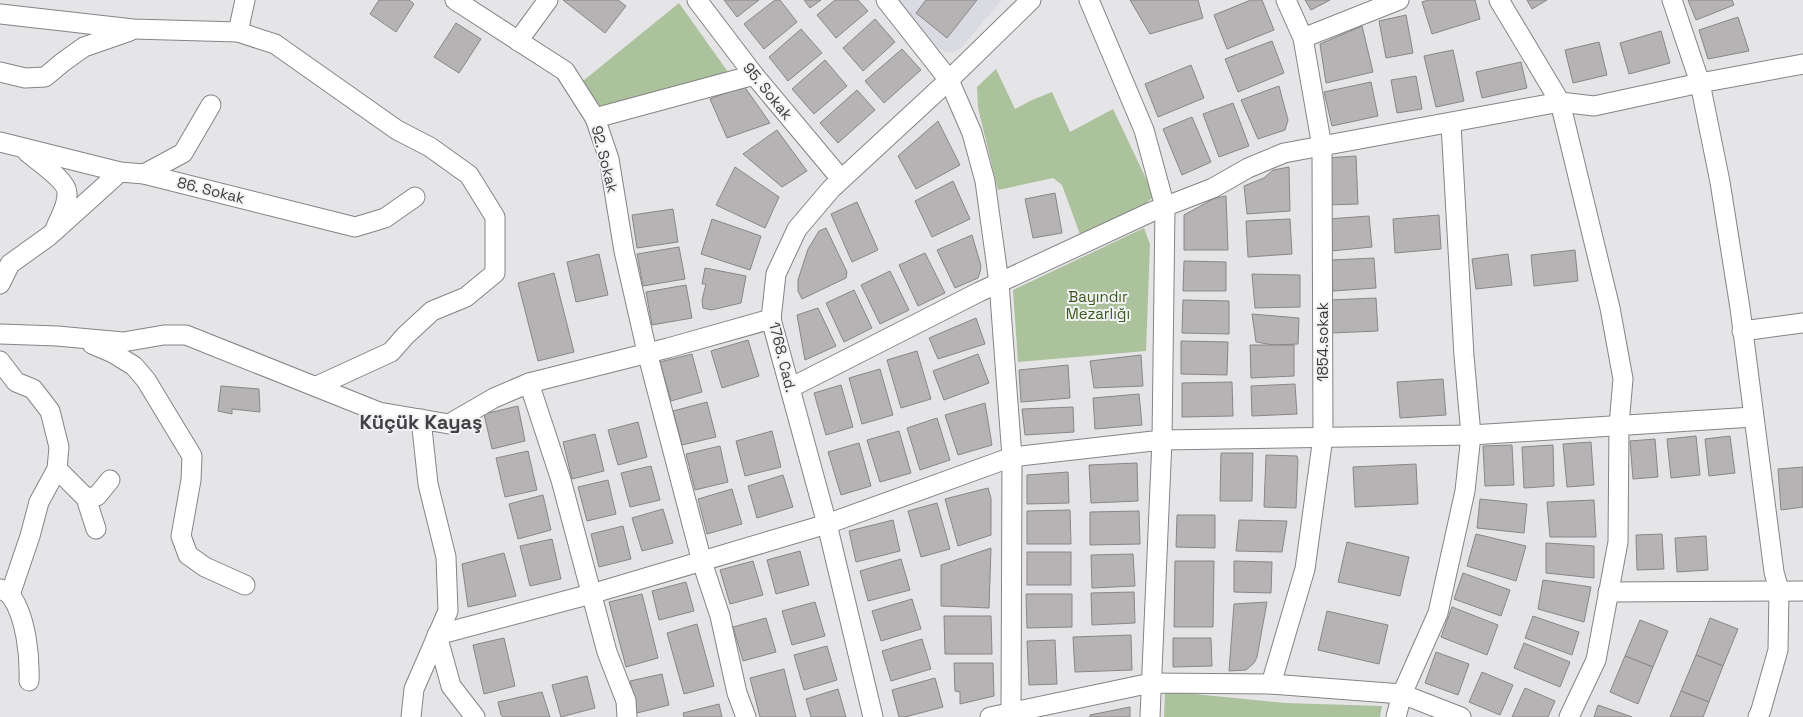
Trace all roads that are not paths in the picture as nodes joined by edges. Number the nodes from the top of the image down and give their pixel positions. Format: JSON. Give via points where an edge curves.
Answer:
{"nodes":[{"id":1,"x":246,"y":0,"type":"edge"},
{"id":2,"x":455,"y":0,"type":"edge"},
{"id":3,"x":548,"y":0,"type":"edge"},
{"id":4,"x":697,"y":0,"type":"edge"},
{"id":5,"x":886,"y":0,"type":"edge"},
{"id":6,"x":1031,"y":0,"type":"edge"},
{"id":7,"x":1089,"y":0,"type":"edge"},
{"id":8,"x":1286,"y":0,"type":"edge"},
{"id":9,"x":1399,"y":0,"type":"edge"},
{"id":10,"x":1499,"y":0,"type":"edge"},
{"id":11,"x":1672,"y":0,"type":"edge"},
{"id":12,"x":0,"y":14,"type":"edge"},
{"id":13,"x":134,"y":29,"type":"junction"},
{"id":14,"x":238,"y":32,"type":"junction"},
{"id":15,"x":1303,"y":38,"type":"junction"},
{"id":16,"x":518,"y":41,"type":"junction"},
{"id":17,"x":1803,"y":64,"type":"edge"},
{"id":18,"x":0,"y":72,"type":"edge"},
{"id":19,"x":754,"y":75,"type":"junction"},
{"id":20,"x":949,"y":80,"type":"junction"},
{"id":21,"x":1700,"y":83,"type":"junction"},
{"id":22,"x":1560,"y":102,"type":"junction"},
{"id":23,"x":211,"y":105,"type":"dead end"},
{"id":24,"x":595,"y":118,"type":"junction"},
{"id":25,"x":1451,"y":124,"type":"junction"},
{"id":26,"x":0,"y":142,"type":"edge"},
{"id":27,"x":1322,"y":147,"type":"junction"},
{"id":28,"x":24,"y":150,"type":"junction"},
{"id":29,"x":120,"y":172,"type":"junction"},
{"id":30,"x":144,"y":174,"type":"junction"},
{"id":31,"x":841,"y":179,"type":"junction"},
{"id":32,"x":415,"y":197,"type":"dead end"},
{"id":33,"x":1165,"y":207,"type":"junction"},
{"id":34,"x":54,"y":230,"type":"junction"},
{"id":35,"x":999,"y":283,"type":"junction"},
{"id":36,"x":0,"y":284,"type":"edge"},
{"id":37,"x":772,"y":319,"type":"junction"},
{"id":38,"x":1803,"y":322,"type":"edge"},
{"id":39,"x":1742,"y":331,"type":"junction"},
{"id":40,"x":0,"y":334,"type":"edge"},
{"id":41,"x":77,"y":338,"type":"junction"},
{"id":42,"x":647,"y":352,"type":"junction"},
{"id":43,"x":0,"y":361,"type":"edge"},
{"id":44,"x":529,"y":383,"type":"junction"},
{"id":45,"x":317,"y":386,"type":"junction"},
{"id":46,"x":790,"y":388,"type":"junction"},
{"id":47,"x":1753,"y":417,"type":"junction"},
{"id":48,"x":421,"y":419,"type":"junction"},
{"id":49,"x":1619,"y":426,"type":"junction"},
{"id":50,"x":1471,"y":435,"type":"junction"},
{"id":51,"x":1323,"y":438,"type":"junction"},
{"id":52,"x":1162,"y":440,"type":"junction"},
{"id":53,"x":1012,"y":457,"type":"junction"},
{"id":54,"x":57,"y":469,"type":"junction"},
{"id":55,"x":110,"y":480,"type":"dead end"},
{"id":56,"x":86,"y":498,"type":"junction"},
{"id":57,"x":827,"y":524,"type":"junction"},
{"id":58,"x":96,"y":529,"type":"dead end"},
{"id":59,"x":702,"y":562,"type":"junction"},
{"id":60,"x":245,"y":585,"type":"dead end"},
{"id":61,"x":1779,"y":590,"type":"junction"},
{"id":62,"x":5,"y":591,"type":"edge"},
{"id":63,"x":1803,"y":591,"type":"edge"},
{"id":64,"x":1608,"y":592,"type":"junction"},
{"id":65,"x":591,"y":594,"type":"junction"},
{"id":66,"x":437,"y":636,"type":"junction"},
{"id":67,"x":29,"y":681,"type":"dead end"},
{"id":68,"x":1151,"y":683,"type":"junction"},
{"id":69,"x":1272,"y":684,"type":"junction"},
{"id":70,"x":1402,"y":694,"type":"junction"},
{"id":71,"x":1434,"y":711,"type":"edge"},
{"id":72,"x":1011,"y":715,"type":"edge"},
{"id":73,"x":411,"y":717,"type":"edge"},
{"id":74,"x":475,"y":717,"type":"edge"},
{"id":75,"x":627,"y":717,"type":"edge"},
{"id":76,"x":746,"y":717,"type":"edge"},
{"id":77,"x":873,"y":717,"type":"edge"},
{"id":78,"x":990,"y":717,"type":"edge"},
{"id":79,"x":1150,"y":717,"type":"edge"},
{"id":80,"x":1396,"y":717,"type":"edge"},
{"id":81,"x":1461,"y":717,"type":"edge"},
{"id":82,"x":1569,"y":717,"type":"edge"},
{"id":83,"x":1758,"y":717,"type":"edge"}],
"edges":[{"from":1,"to":14,"type":"street"},
{"from":2,"to":16,"type":"street","name":"92. Sokak"},
{"from":3,"to":16,"type":"street"},
{"from":4,"to":19,"type":"street","name":"95. Sokak"},
{"from":5,"to":20,"type":"street"},
{"from":6,"to":20,"type":"street","name":"1768. Cad."},
{"from":7,"to":33,"type":"street","via":[[1144,130]]},
{"from":8,"to":15,"type":"street","name":"1854.sokak"},
{"from":9,"to":15,"type":"street"},
{"from":10,"to":22,"type":"street"},
{"from":11,"to":21,"type":"street"},
{"from":12,"to":13,"type":"street"},
{"from":13,"to":14,"type":"street"},
{"from":13,"to":18,"type":"street","via":[[84,47],[45,77],[25,78]]},
{"from":14,"to":45,"type":"street","via":[[275,44],[397,130],[430,147],[469,175],[495,218],[495,273],[466,297],[432,311],[391,352]]},
{"from":15,"to":27,"type":"street","name":"1854.sokak"},
{"from":16,"to":24,"type":"street","name":"92. Sokak","via":[[565,70]]},
{"from":17,"to":21,"type":"street"},
{"from":19,"to":24,"type":"street"},
{"from":19,"to":31,"type":"street","name":"95. Sokak"},
{"from":20,"to":31,"type":"street","name":"1768. Cad."},
{"from":20,"to":35,"type":"street","via":[[972,133],[985,181]]},
{"from":21,"to":22,"type":"street","via":[[1594,106]]},
{"from":21,"to":39,"type":"street","via":[[1720,182]]},
{"from":22,"to":25,"type":"street"},
{"from":22,"to":49,"type":"street","via":[[1612,317],[1623,379]]},
{"from":23,"to":30,"type":"street","via":[[183,153]]},
{"from":24,"to":42,"type":"street","name":"92. Sokak","via":[[608,159],[624,251]]},
{"from":25,"to":27,"type":"street"},
{"from":25,"to":50,"type":"street"},
{"from":26,"to":28,"type":"street","name":"86. Sokak"},
{"from":27,"to":33,"type":"street","via":[[1284,153],[1213,188]]},
{"from":27,"to":51,"type":"street","name":"1854.sokak"},
{"from":28,"to":29,"type":"street","name":"86. Sokak"},
{"from":28,"to":34,"type":"street","via":[[63,182],[67,191]]},
{"from":29,"to":30,"type":"street","name":"86. Sokak"},
{"from":29,"to":34,"type":"street"},
{"from":30,"to":32,"type":"street","name":"86. Sokak","via":[[355,227],[385,218]]},
{"from":31,"to":37,"type":"street","name":"1768. Cad.","via":[[797,229],[776,274]]},
{"from":33,"to":35,"type":"street"},
{"from":33,"to":52,"type":"street"},
{"from":34,"to":36,"type":"street","via":[[10,264]]},
{"from":35,"to":46,"type":"street"},
{"from":35,"to":53,"type":"street"},
{"from":37,"to":42,"type":"street"},
{"from":37,"to":46,"type":"street","name":"1768. Cad."},
{"from":38,"to":39,"type":"street"},
{"from":39,"to":47,"type":"street"},
{"from":40,"to":41,"type":"street"},
{"from":41,"to":45,"type":"street","via":[[123,342],[186,335]]},
{"from":41,"to":60,"type":"street","via":[[113,353],[134,366],[146,380],[192,456],[181,536],[188,555],[204,567]]},
{"from":42,"to":44,"type":"street"},
{"from":42,"to":59,"type":"street","name":"92. Sokak"},
{"from":43,"to":54,"type":"street","via":[[16,382],[33,389],[50,411],[60,447]]},
{"from":44,"to":48,"type":"street","via":[[448,424]]},
{"from":44,"to":65,"type":"street","via":[[561,480]]},
{"from":45,"to":48,"type":"street","via":[[379,412]]},
{"from":46,"to":57,"type":"street","name":"1768. Cad."},
{"from":47,"to":49,"type":"street"},
{"from":47,"to":61,"type":"street"},
{"from":48,"to":66,"type":"street","via":[[428,484],[446,557],[448,611]]},
{"from":49,"to":50,"type":"street"},
{"from":49,"to":64,"type":"street","via":[[1618,542]]},
{"from":50,"to":51,"type":"street"},
{"from":50,"to":70,"type":"street","via":[[1465,491],[1438,613]]},
{"from":51,"to":52,"type":"street"},
{"from":51,"to":69,"type":"street","name":"1854.sokak","via":[[1305,569]]},
{"from":52,"to":53,"type":"street"},
{"from":52,"to":68,"type":"street"},
{"from":53,"to":57,"type":"street"},
{"from":53,"to":72,"type":"street"},
{"from":54,"to":56,"type":"street"},
{"from":54,"to":62,"type":"street","via":[[39,502],[30,536]]},
{"from":55,"to":56,"type":"street","via":[[97,496]]},
{"from":56,"to":58,"type":"street"},
{"from":57,"to":59,"type":"street"},
{"from":57,"to":77,"type":"street","name":"1768. Cad."},
{"from":59,"to":65,"type":"street"},
{"from":59,"to":76,"type":"street","name":"92. Sokak","via":[[720,616],[737,693]]},
{"from":61,"to":63,"type":"street"},
{"from":61,"to":64,"type":"street"},
{"from":61,"to":83,"type":"street","via":[[1778,650]]},
{"from":62,"to":67,"type":"street","via":[[25,626]]},
{"from":64,"to":82,"type":"street","via":[[1596,660]]},
{"from":65,"to":66,"type":"street"},
{"from":65,"to":75,"type":"street","via":[[607,652],[626,701]]},
{"from":66,"to":73,"type":"street","via":[[414,689]]},
{"from":66,"to":74,"type":"street","via":[[451,686]]},
{"from":68,"to":69,"type":"street"},
{"from":68,"to":72,"type":"street"},
{"from":68,"to":79,"type":"street"},
{"from":69,"to":70,"type":"street"},
{"from":70,"to":71,"type":"street"},
{"from":70,"to":80,"type":"street"},
{"from":71,"to":81,"type":"street"},
{"from":72,"to":78,"type":"street"}]}
